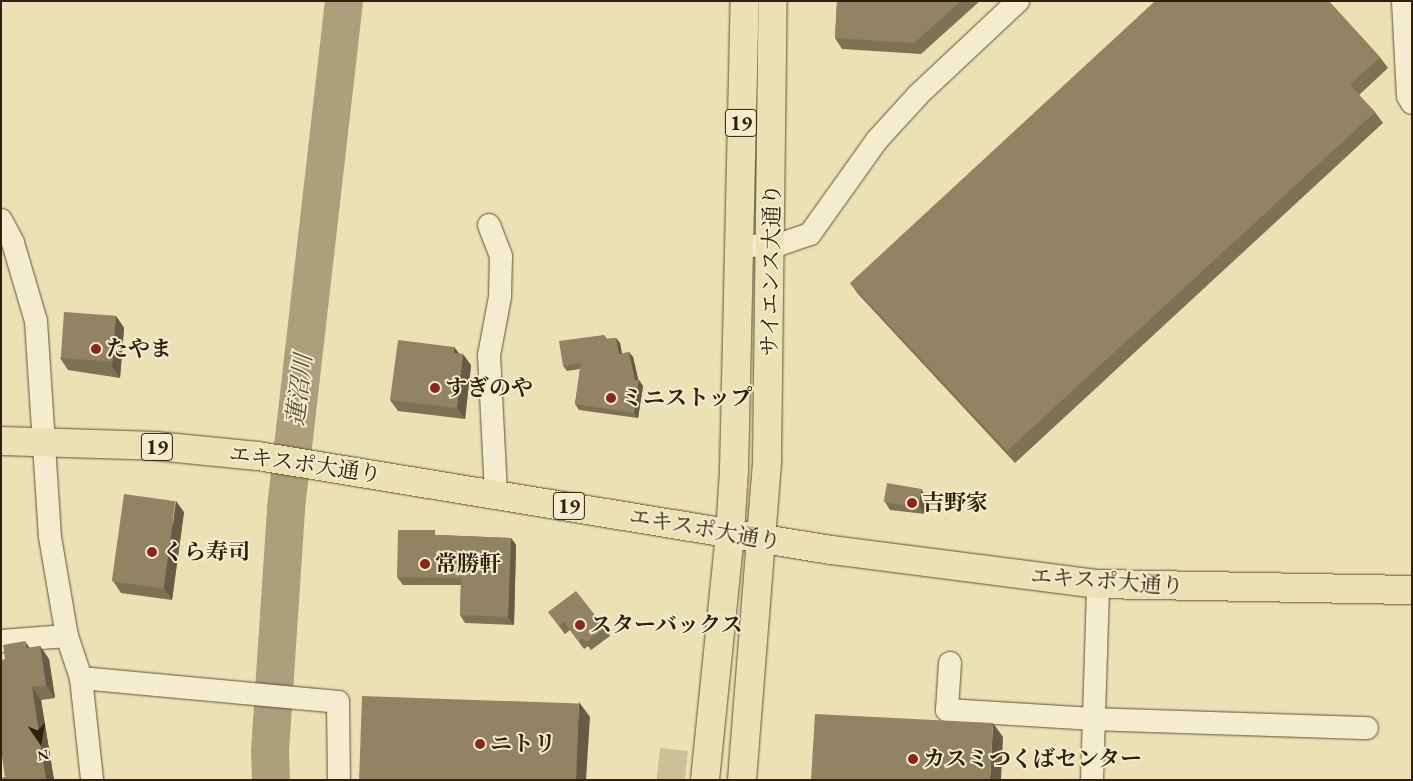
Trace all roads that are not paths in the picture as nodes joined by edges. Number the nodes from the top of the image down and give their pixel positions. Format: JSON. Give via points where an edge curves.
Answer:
{"nodes":[{"id":1,"x":745,"y":1,"type":"edge"},
{"id":2,"x":773,"y":1,"type":"edge"},
{"id":3,"x":1018,"y":1,"type":"edge"},
{"id":4,"x":1402,"y":1,"type":"edge"},
{"id":5,"x":1412,"y":103,"type":"edge"},
{"id":6,"x":1,"y":220,"type":"edge"},
{"id":7,"x":489,"y":226,"type":"dead end"},
{"id":8,"x":738,"y":245,"type":"junction"},
{"id":9,"x":772,"y":247,"type":"junction"},
{"id":10,"x":1,"y":441,"type":"edge"},
{"id":11,"x":44,"y":441,"type":"junction"},
{"id":12,"x":496,"y":494,"type":"junction"},
{"id":13,"x":730,"y":534,"type":"junction"},
{"id":14,"x":763,"y":539,"type":"junction"},
{"id":15,"x":1098,"y":584,"type":"junction"},
{"id":16,"x":1412,"y":590,"type":"edge"},
{"id":17,"x":67,"y":636,"type":"junction"},
{"id":18,"x":1,"y":641,"type":"edge"},
{"id":19,"x":950,"y":663,"type":"dead end"},
{"id":20,"x":81,"y":678,"type":"junction"},
{"id":21,"x":1094,"y":720,"type":"junction"},
{"id":22,"x":1367,"y":728,"type":"dead end"},
{"id":23,"x":92,"y":780,"type":"edge"},
{"id":24,"x":340,"y":780,"type":"edge"},
{"id":25,"x":705,"y":780,"type":"edge"},
{"id":26,"x":742,"y":780,"type":"edge"},
{"id":27,"x":1092,"y":780,"type":"edge"}],
"edges":[{"from":1,"to":8,"type":"main road","name":"サイエンス大通り","number":"19"},
{"from":2,"to":9,"type":"main road","name":"サイエンス大通り","number":"19"},
{"from":3,"to":9,"type":"street","via":[[920,94],[877,140],[810,234]]},
{"from":4,"to":5,"type":"street","via":[[1408,96]]},
{"from":6,"to":11,"type":"street","via":[[13,243],[36,321]]},
{"from":7,"to":12,"type":"street","via":[[501,256],[500,297],[489,355]]},
{"from":8,"to":9,"type":"street"},
{"from":8,"to":13,"type":"main road","name":"サイエンス大通り","number":"19"},
{"from":9,"to":14,"type":"main road","name":"サイエンス大通り","number":"19"},
{"from":10,"to":11,"type":"main road","name":"エキスポ大通り","number":"19"},
{"from":11,"to":12,"type":"main road","name":"エキスポ大通り","number":"19","via":[[156,446],[269,458]]},
{"from":11,"to":17,"type":"street","via":[[50,537]]},
{"from":12,"to":13,"type":"main road","name":"エキスポ大通り","number":"19"},
{"from":13,"to":14,"type":"main road","name":"エキスポ大通り","number":"19"},
{"from":13,"to":25,"type":"main road","number":"19"},
{"from":14,"to":15,"type":"main road","name":"エキスポ大通り"},
{"from":14,"to":26,"type":"main road","number":"19"},
{"from":15,"to":16,"type":"main road","name":"エキスポ大通り"},
{"from":15,"to":21,"type":"street"},
{"from":17,"to":18,"type":"street"},
{"from":17,"to":20,"type":"street"},
{"from":19,"to":21,"type":"street","via":[[947,710]]},
{"from":20,"to":23,"type":"street"},
{"from":20,"to":24,"type":"street","via":[[338,702]]},
{"from":21,"to":22,"type":"street"},
{"from":21,"to":27,"type":"street"}]}
